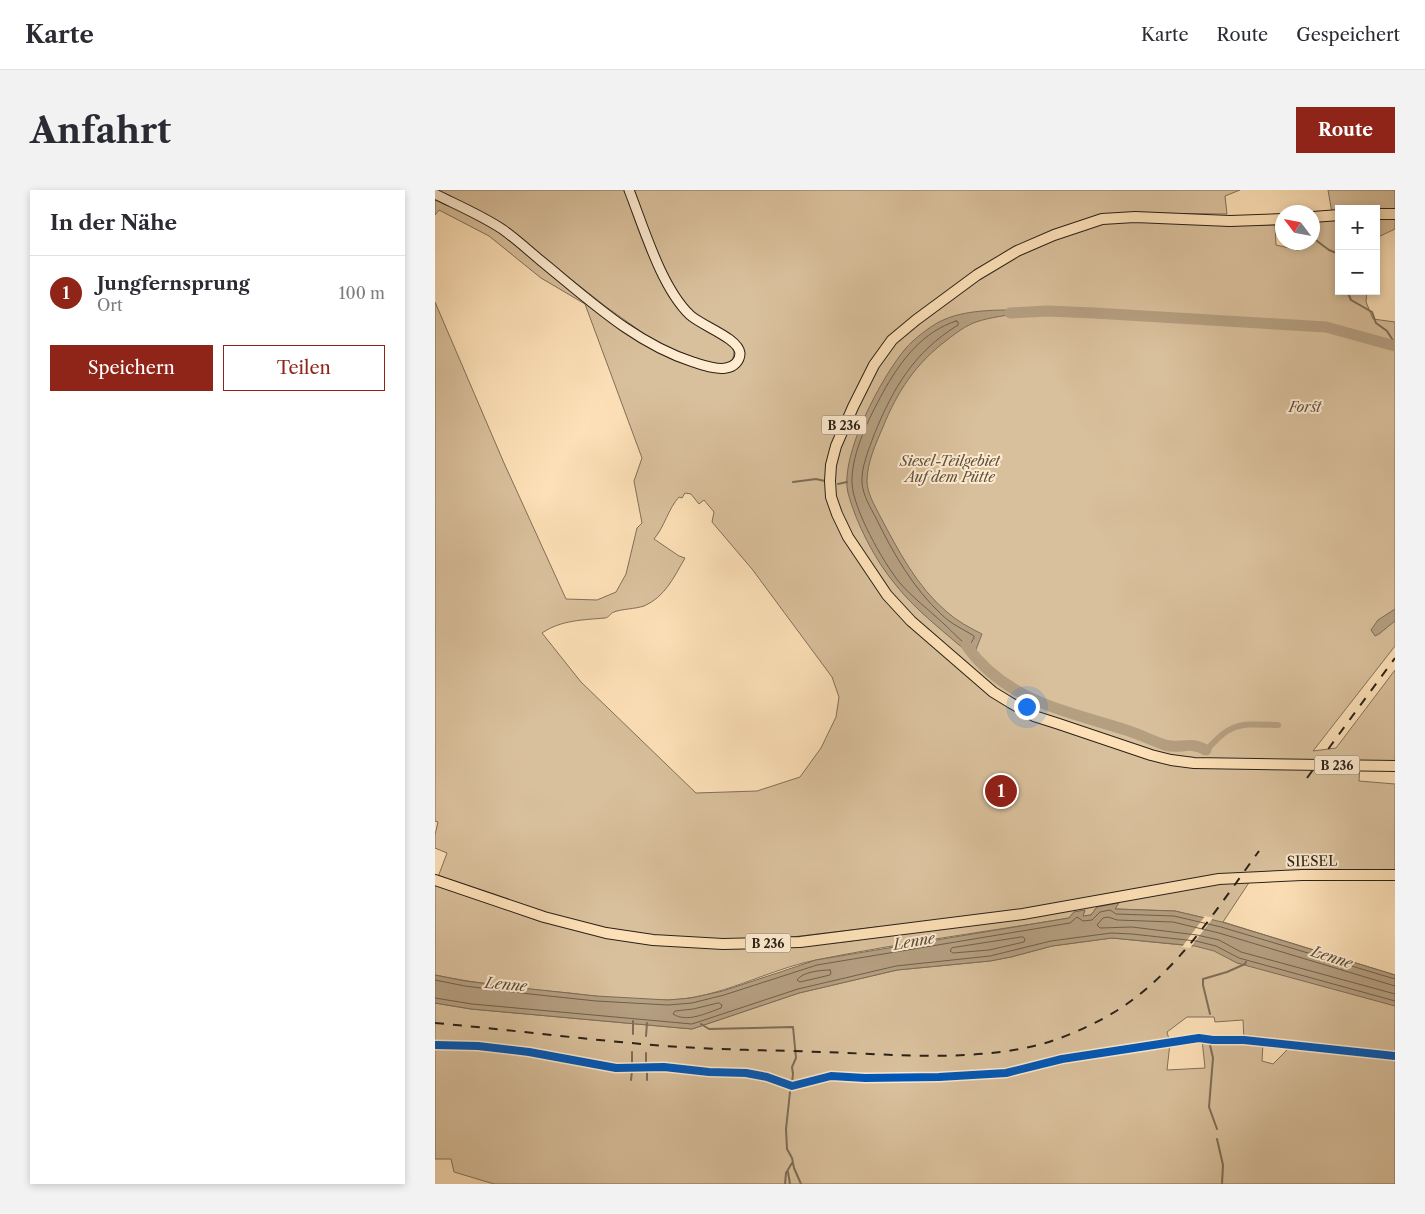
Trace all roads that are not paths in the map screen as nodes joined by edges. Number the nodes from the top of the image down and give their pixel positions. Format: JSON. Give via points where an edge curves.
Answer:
{"nodes":[{"id":1,"x":629,"y":190,"type":"edge"},
{"id":2,"x":436,"y":194,"type":"edge"},
{"id":3,"x":1380,"y":214,"type":"edge"},
{"id":4,"x":1395,"y":214,"type":"edge"},
{"id":5,"x":1335,"y":215,"type":"edge"},
{"id":6,"x":1320,"y":216,"type":"edge"},
{"id":7,"x":1275,"y":219,"type":"edge"},
{"id":8,"x":1395,"y":766,"type":"edge"},
{"id":9,"x":1395,"y":875,"type":"edge"},
{"id":10,"x":435,"y":880,"type":"edge"}],
"edges":[{"from":1,"to":2,"type":"main road","via":[[657,261],[677,300],[702,324],[735,343],[740,355],[733,366],[712,368],[660,350],[606,314],[502,230]]},
{"from":3,"to":4,"type":"main road"},
{"from":5,"to":6,"type":"main road"},
{"from":7,"to":8,"type":"main road","number":"B 236","via":[[1102,219],[1033,244],[977,275],[915,320],[885,348],[836,446],[830,473],[831,496],[848,537],[895,605],[993,692],[1034,716],[1171,760]]},
{"from":9,"to":10,"type":"main road","name":"SIESEL","number":"B 236","via":[[1229,878],[1023,914],[800,942],[723,944],[653,940],[606,933],[544,917]]}]}
